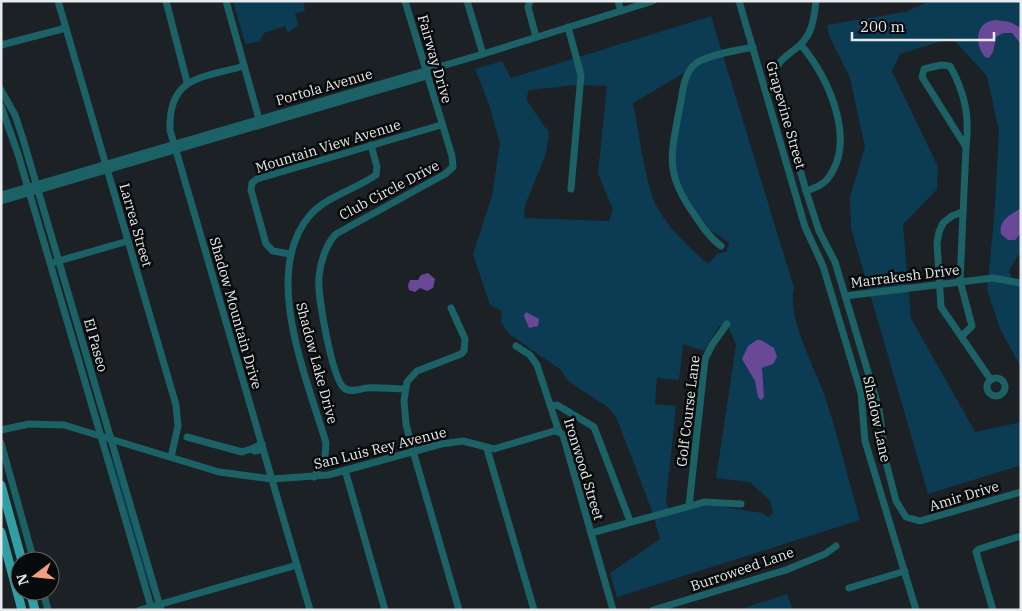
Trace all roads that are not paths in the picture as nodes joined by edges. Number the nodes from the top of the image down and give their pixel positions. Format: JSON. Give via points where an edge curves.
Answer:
{"nodes":[{"id":1,"x":58,"y":1,"type":"edge"},
{"id":2,"x":166,"y":1,"type":"edge"},
{"id":3,"x":226,"y":1,"type":"edge"},
{"id":4,"x":405,"y":1,"type":"edge"},
{"id":5,"x":467,"y":1,"type":"edge"},
{"id":6,"x":530,"y":1,"type":"edge"},
{"id":7,"x":618,"y":1,"type":"edge"},
{"id":8,"x":654,"y":1,"type":"edge"},
{"id":9,"x":739,"y":1,"type":"edge"},
{"id":10,"x":816,"y":1,"type":"edge"},
{"id":11,"x":621,"y":12,"type":"junction"},
{"id":12,"x":65,"y":26,"type":"junction"},
{"id":13,"x":568,"y":27,"type":"junction"},
{"id":14,"x":536,"y":37,"type":"junction"},
{"id":15,"x":801,"y":45,"type":"junction"},
{"id":16,"x":1,"y":46,"type":"edge"},
{"id":17,"x":753,"y":46,"type":"junction"},
{"id":18,"x":483,"y":54,"type":"junction"},
{"id":19,"x":244,"y":66,"type":"junction"},
{"id":20,"x":426,"y":73,"type":"junction"},
{"id":21,"x":187,"y":82,"type":"junction"},
{"id":22,"x":1,"y":90,"type":"edge"},
{"id":23,"x":2,"y":108,"type":"edge"},
{"id":24,"x":259,"y":119,"type":"junction"},
{"id":25,"x":440,"y":125,"type":"junction"},
{"id":26,"x":19,"y":126,"type":"junction"},
{"id":27,"x":371,"y":145,"type":"junction"},
{"id":28,"x":966,"y":147,"type":"junction"},
{"id":29,"x":174,"y":148,"type":"junction"},
{"id":30,"x":106,"y":167,"type":"junction"},
{"id":31,"x":33,"y":189,"type":"junction"},
{"id":32,"x":571,"y":189,"type":"dead end"},
{"id":33,"x":806,"y":191,"type":"junction"},
{"id":34,"x":1,"y":195,"type":"edge"},
{"id":35,"x":1,"y":201,"type":"edge"},
{"id":36,"x":962,"y":212,"type":"junction"},
{"id":37,"x":808,"y":236,"type":"joint"},
{"id":38,"x":128,"y":241,"type":"junction"},
{"id":39,"x":721,"y":246,"type":"dead end"},
{"id":40,"x":290,"y":254,"type":"junction"},
{"id":41,"x":58,"y":261,"type":"junction"},
{"id":42,"x":50,"y":263,"type":"junction"},
{"id":43,"x":960,"y":282,"type":"junction"},
{"id":44,"x":1021,"y":283,"type":"edge"},
{"id":45,"x":939,"y":284,"type":"junction"},
{"id":46,"x":845,"y":296,"type":"junction"},
{"id":47,"x":451,"y":308,"type":"dead end"},
{"id":48,"x":727,"y":324,"type":"dead end"},
{"id":49,"x":962,"y":336,"type":"junction"},
{"id":50,"x":516,"y":346,"type":"dead end"},
{"id":51,"x":991,"y":380,"type":"dead end"},
{"id":52,"x":404,"y":389,"type":"junction"},
{"id":53,"x":551,"y":406,"type":"junction"},
{"id":54,"x":1,"y":430,"type":"edge"},
{"id":55,"x":559,"y":432,"type":"junction"},
{"id":56,"x":100,"y":434,"type":"junction"},
{"id":57,"x":176,"y":435,"type":"junction"},
{"id":58,"x":110,"y":438,"type":"junction"},
{"id":59,"x":1,"y":443,"type":"edge"},
{"id":60,"x":262,"y":447,"type":"junction"},
{"id":61,"x":487,"y":449,"type":"junction"},
{"id":62,"x":413,"y":452,"type":"junction"},
{"id":63,"x":171,"y":457,"type":"junction"},
{"id":64,"x":345,"y":470,"type":"junction"},
{"id":65,"x":314,"y":477,"type":"junction"},
{"id":66,"x":272,"y":479,"type":"junction"},
{"id":67,"x":1,"y":485,"type":"edge"},
{"id":68,"x":1021,"y":492,"type":"edge"},
{"id":69,"x":741,"y":504,"type":"dead end"},
{"id":70,"x":689,"y":506,"type":"junction"},
{"id":71,"x":630,"y":521,"type":"junction"},
{"id":72,"x":1,"y":532,"type":"edge"},
{"id":73,"x":591,"y":533,"type":"junction"},
{"id":74,"x":1021,"y":536,"type":"edge"},
{"id":75,"x":836,"y":546,"type":"dead end"},
{"id":76,"x":19,"y":551,"type":"edge"},
{"id":77,"x":31,"y":551,"type":"edge"},
{"id":78,"x":10,"y":561,"type":"edge"},
{"id":79,"x":296,"y":565,"type":"junction"},
{"id":80,"x":905,"y":571,"type":"junction"},
{"id":81,"x":849,"y":588,"type":"dead end"},
{"id":82,"x":160,"y":607,"type":"edge"},
{"id":83,"x":151,"y":608,"type":"edge"},
{"id":84,"x":140,"y":610,"type":"edge"},
{"id":85,"x":310,"y":610,"type":"edge"},
{"id":86,"x":385,"y":610,"type":"edge"},
{"id":87,"x":459,"y":610,"type":"edge"},
{"id":88,"x":534,"y":610,"type":"edge"},
{"id":89,"x":613,"y":610,"type":"edge"},
{"id":90,"x":654,"y":610,"type":"edge"},
{"id":91,"x":916,"y":610,"type":"edge"},
{"id":92,"x":993,"y":610,"type":"edge"}],
"edges":[{"from":1,"to":12,"type":"street","name":"Larrea Street"},
{"from":2,"to":21,"type":"street"},
{"from":3,"to":19,"type":"street"},
{"from":4,"to":20,"type":"street","name":"Fairway Drive"},
{"from":5,"to":18,"type":"street"},
{"from":6,"to":14,"type":"street","via":[[528,7]]},
{"from":7,"to":11,"type":"street"},
{"from":8,"to":11,"type":"street","name":"Portola Avenue"},
{"from":9,"to":17,"type":"street","name":"Grapevine Street"},
{"from":10,"to":15,"type":"street","name":"Marrakesh Drive","via":[[814,24]]},
{"from":11,"to":13,"type":"street","name":"Portola Avenue"},
{"from":12,"to":16,"type":"street"},
{"from":12,"to":30,"type":"street","name":"Larrea Street"},
{"from":13,"to":14,"type":"street","name":"Portola Avenue"},
{"from":13,"to":32,"type":"street","via":[[581,75]]},
{"from":14,"to":18,"type":"street","name":"Portola Avenue"},
{"from":15,"to":33,"type":"street","name":"Marrakesh Drive","via":[[782,58],[774,77]]},
{"from":15,"to":33,"type":"street","via":[[810,55],[834,104],[840,142],[829,177]]},
{"from":17,"to":37,"type":"street","name":"Grapevine Street"},
{"from":17,"to":39,"type":"street","via":[[695,63],[686,76],[672,148],[677,186],[714,241]]},
{"from":18,"to":20,"type":"street","name":"Portola Avenue"},
{"from":19,"to":21,"type":"street"},
{"from":19,"to":24,"type":"street"},
{"from":20,"to":24,"type":"street","name":"Portola Avenue"},
{"from":20,"to":25,"type":"street","name":"Fairway Drive"},
{"from":20,"to":29,"type":"street","name":"Portola Avenue"},
{"from":21,"to":29,"type":"street","name":"Shadow Mountain Drive","via":[[174,100],[170,115]]},
{"from":22,"to":26,"type":"street","name":"El Paseo"},
{"from":23,"to":26,"type":"street"},
{"from":23,"to":31,"type":"street","name":"El Paseo"},
{"from":24,"to":29,"type":"street","name":"Portola Avenue"},
{"from":25,"to":27,"type":"street","name":"Mountain View Avenue"},
{"from":25,"to":52,"type":"street","name":"Club Circle Drive","via":[[453,163],[450,171],[336,234],[326,250],[319,276],[323,322],[338,381],[351,391]]},
{"from":26,"to":31,"type":"street","name":"El Paseo","via":[[32,170]]},
{"from":27,"to":40,"type":"street","name":"Shadow Lake Drive","via":[[376,174],[312,213],[295,238]]},
{"from":27,"to":40,"type":"street","name":"Mountain View Avenue","via":[[252,183],[251,190],[266,244],[273,251]]},
{"from":28,"to":28,"type":"street","via":[[969,129],[967,105],[959,82],[950,66],[924,69],[922,77]]},
{"from":28,"to":36,"type":"street"},
{"from":29,"to":30,"type":"street","name":"Portola Avenue"},
{"from":29,"to":60,"type":"street","name":"Shadow Mountain Drive"},
{"from":30,"to":31,"type":"street","name":"Portola Avenue"},
{"from":30,"to":31,"type":"street","name":"Portola Avenue","via":[[66,176]]},
{"from":30,"to":38,"type":"street","name":"Larrea Street"},
{"from":31,"to":34,"type":"street","name":"Portola Avenue"},
{"from":31,"to":35,"type":"street"},
{"from":31,"to":41,"type":"street","name":"El Paseo"},
{"from":31,"to":42,"type":"street","name":"El Paseo","via":[[33,205]]},
{"from":33,"to":46,"type":"street","name":"Marrakesh Drive"},
{"from":36,"to":43,"type":"street"},
{"from":36,"to":45,"type":"street","via":[[943,223],[939,232]]},
{"from":37,"to":80,"type":"street","name":"Shadow Lane","via":[[823,266],[858,384],[866,441]]},
{"from":38,"to":41,"type":"street"},
{"from":38,"to":57,"type":"street","name":"Larrea Street","via":[[176,406]]},
{"from":40,"to":65,"type":"street","name":"Shadow Lake Drive","via":[[287,280],[290,313],[326,443],[325,456]]},
{"from":41,"to":42,"type":"street"},
{"from":41,"to":58,"type":"street","name":"El Paseo"},
{"from":42,"to":56,"type":"street","name":"El Paseo"},
{"from":43,"to":44,"type":"street","name":"Marrakesh Drive","via":[[993,278]]},
{"from":43,"to":45,"type":"street","name":"Marrakesh Drive"},
{"from":43,"to":49,"type":"street","via":[[972,326]]},
{"from":45,"to":46,"type":"street","name":"Marrakesh Drive"},
{"from":45,"to":49,"type":"street","via":[[941,307]]},
{"from":46,"to":68,"type":"street","name":"Amir Drive","via":[[879,409],[886,462],[896,501],[904,515],[911,520],[925,520]]},
{"from":47,"to":52,"type":"street","via":[[465,339],[464,351],[417,371]]},
{"from":48,"to":70,"type":"street","name":"Golf Course Lane","via":[[706,359]]},
{"from":49,"to":51,"type":"street"},
{"from":50,"to":53,"type":"street","name":"Ironwood Street","via":[[530,355],[537,365]]},
{"from":52,"to":62,"type":"street","via":[[404,411]]},
{"from":53,"to":55,"type":"street","name":"Ironwood Street"},
{"from":53,"to":71,"type":"street","via":[[557,405],[594,427]]},
{"from":54,"to":56,"type":"street","name":"San Luis Rey Avenue","via":[[29,424],[51,424]]},
{"from":55,"to":61,"type":"street"},
{"from":55,"to":73,"type":"street","name":"Ironwood Street"},
{"from":56,"to":58,"type":"street","name":"San Luis Rey Avenue"},
{"from":56,"to":83,"type":"street","name":"El Paseo"},
{"from":57,"to":60,"type":"street","via":[[242,452]]},
{"from":57,"to":63,"type":"street","name":"Larrea Street"},
{"from":58,"to":63,"type":"street","name":"San Luis Rey Avenue"},
{"from":58,"to":82,"type":"street","name":"El Paseo"},
{"from":59,"to":77,"type":"street"},
{"from":60,"to":66,"type":"street","name":"Shadow Mountain Drive"},
{"from":61,"to":62,"type":"street","name":"San Luis Rey Avenue","via":[[463,441]]},
{"from":61,"to":88,"type":"street"},
{"from":62,"to":64,"type":"street","name":"San Luis Rey Avenue"},
{"from":62,"to":87,"type":"street"},
{"from":63,"to":66,"type":"street","name":"San Luis Rey Avenue","via":[[219,472]]},
{"from":64,"to":65,"type":"street","name":"San Luis Rey Avenue"},
{"from":64,"to":86,"type":"street"},
{"from":65,"to":66,"type":"street","name":"San Luis Rey Avenue"},
{"from":66,"to":79,"type":"street","name":"Shadow Mountain Drive"},
{"from":67,"to":76,"type":"main road"},
{"from":69,"to":70,"type":"street","via":[[711,501]]},
{"from":70,"to":71,"type":"street"},
{"from":71,"to":73,"type":"street"},
{"from":72,"to":78,"type":"main road"},
{"from":73,"to":89,"type":"street","name":"Ironwood Street"},
{"from":74,"to":92,"type":"street","via":[[976,552]]},
{"from":75,"to":90,"type":"street","name":"Burroweed Lane","via":[[825,554],[782,571]]},
{"from":79,"to":82,"type":"street"},
{"from":79,"to":85,"type":"street","name":"Shadow Mountain Drive"},
{"from":80,"to":81,"type":"street"},
{"from":80,"to":91,"type":"street","name":"Shadow Lane"},
{"from":82,"to":83,"type":"street"},
{"from":83,"to":84,"type":"street"}]}
